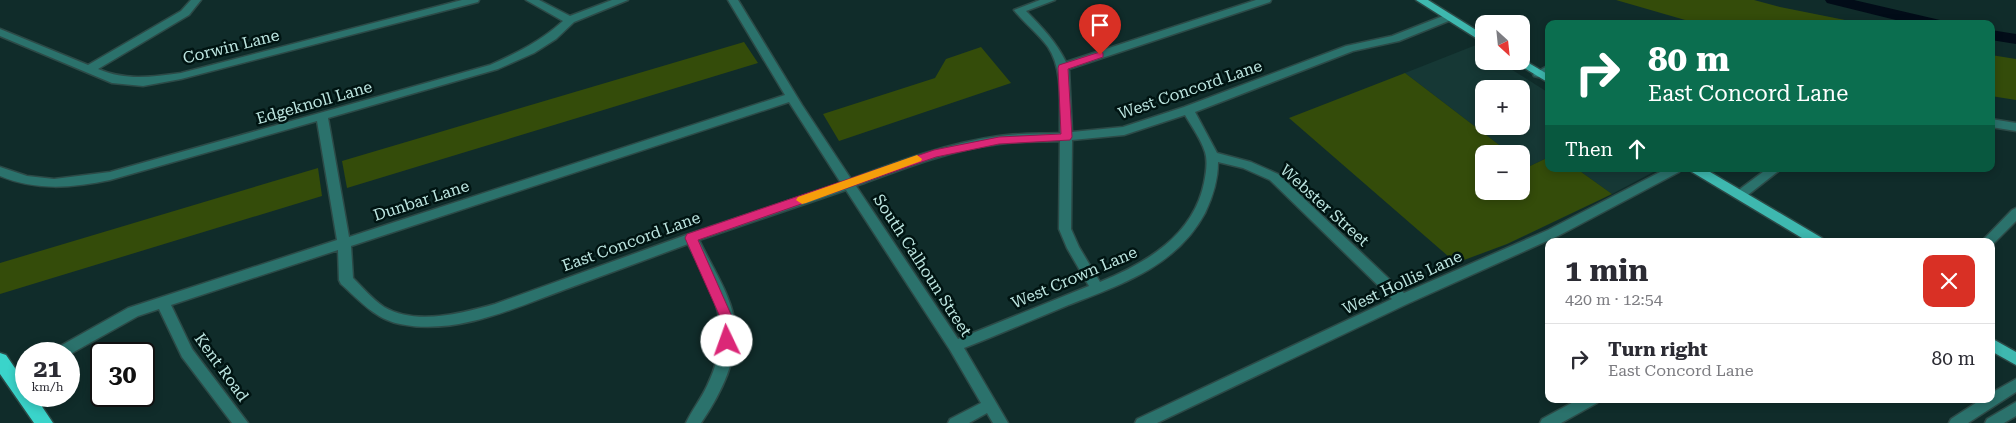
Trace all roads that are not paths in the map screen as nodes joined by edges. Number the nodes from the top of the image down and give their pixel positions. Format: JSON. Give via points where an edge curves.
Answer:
{"nodes":[{"id":1,"x":196,"y":0,"type":"edge"},
{"id":2,"x":474,"y":0,"type":"edge"},
{"id":3,"x":531,"y":0,"type":"edge"},
{"id":4,"x":623,"y":0,"type":"edge"},
{"id":5,"x":733,"y":0,"type":"edge"},
{"id":6,"x":1050,"y":0,"type":"edge"},
{"id":7,"x":1266,"y":0,"type":"edge"},
{"id":8,"x":1421,"y":0,"type":"edge"},
{"id":9,"x":1448,"y":18,"type":"junction"},
{"id":10,"x":570,"y":20,"type":"junction"},
{"id":11,"x":0,"y":32,"type":"edge"},
{"id":12,"x":1475,"y":34,"type":"edge"},
{"id":13,"x":1063,"y":68,"type":"junction"},
{"id":14,"x":1530,"y":69,"type":"edge"},
{"id":15,"x":88,"y":70,"type":"junction"},
{"id":16,"x":1545,"y":70,"type":"edge"},
{"id":17,"x":1538,"y":74,"type":"junction"},
{"id":18,"x":1545,"y":78,"type":"edge"},
{"id":19,"x":792,"y":97,"type":"junction"},
{"id":20,"x":1188,"y":110,"type":"junction"},
{"id":21,"x":322,"y":117,"type":"junction"},
{"id":22,"x":1995,"y":124,"type":"edge"},
{"id":23,"x":2016,"y":127,"type":"edge"},
{"id":24,"x":1066,"y":137,"type":"junction"},
{"id":25,"x":1212,"y":156,"type":"junction"},
{"id":26,"x":0,"y":170,"type":"edge"},
{"id":27,"x":1669,"y":172,"type":"edge"},
{"id":28,"x":1701,"y":172,"type":"edge"},
{"id":29,"x":1771,"y":172,"type":"edge"},
{"id":30,"x":850,"y":184,"type":"junction"},
{"id":31,"x":1740,"y":196,"type":"junction"},
{"id":32,"x":2016,"y":212,"type":"edge"},
{"id":33,"x":691,"y":238,"type":"junction"},
{"id":34,"x":1812,"y":238,"type":"edge"},
{"id":35,"x":1991,"y":238,"type":"edge"},
{"id":36,"x":344,"y":242,"type":"junction"},
{"id":37,"x":1097,"y":288,"type":"junction"},
{"id":38,"x":1402,"y":300,"type":"junction"},
{"id":39,"x":163,"y":303,"type":"junction"},
{"id":40,"x":79,"y":342,"type":"edge"},
{"id":41,"x":955,"y":346,"type":"junction"},
{"id":42,"x":1995,"y":346,"type":"edge"},
{"id":43,"x":2016,"y":358,"type":"edge"},
{"id":44,"x":0,"y":360,"type":"edge"},
{"id":45,"x":2016,"y":385,"type":"edge"},
{"id":46,"x":1995,"y":398,"type":"edge"},
{"id":47,"x":1584,"y":403,"type":"edge"},
{"id":48,"x":1988,"y":403,"type":"edge"},
{"id":49,"x":990,"y":405,"type":"junction"},
{"id":50,"x":2016,"y":408,"type":"edge"},
{"id":51,"x":44,"y":423,"type":"edge"},
{"id":52,"x":241,"y":423,"type":"edge"},
{"id":53,"x":693,"y":423,"type":"edge"},
{"id":54,"x":955,"y":423,"type":"edge"},
{"id":55,"x":1001,"y":423,"type":"edge"},
{"id":56,"x":1142,"y":423,"type":"edge"},
{"id":57,"x":1547,"y":423,"type":"edge"},
{"id":58,"x":1956,"y":423,"type":"edge"},
{"id":59,"x":1992,"y":423,"type":"edge"}],
"edges":[{"from":1,"to":15,"type":"street","via":[[185,13]]},
{"from":2,"to":15,"type":"street","name":"Corwin Lane","via":[[181,76],[143,82],[112,79]]},
{"from":3,"to":10,"type":"street"},
{"from":4,"to":10,"type":"street","name":"Edgeknoll Lane"},
{"from":5,"to":19,"type":"street","name":"South Calhoun Street"},
{"from":6,"to":13,"type":"street","via":[[1019,10],[1044,34]]},
{"from":7,"to":13,"type":"street"},
{"from":8,"to":9,"type":"main road"},
{"from":9,"to":12,"type":"main road"},
{"from":9,"to":20,"type":"street","name":"West Concord Lane","via":[[1394,39],[1350,48]]},
{"from":10,"to":21,"type":"street","name":"Edgeknoll Lane","via":[[530,51],[494,67]]},
{"from":11,"to":15,"type":"street","name":"Corwin Lane"},
{"from":13,"to":24,"type":"street"},
{"from":14,"to":17,"type":"main road"},
{"from":16,"to":17,"type":"street"},
{"from":17,"to":18,"type":"main road"},
{"from":19,"to":30,"type":"street","name":"South Calhoun Street"},
{"from":19,"to":36,"type":"street","name":"Dunbar Lane"},
{"from":20,"to":24,"type":"street","name":"West Concord Lane","via":[[1124,131]]},
{"from":20,"to":25,"type":"street"},
{"from":21,"to":26,"type":"street","name":"Edgeknoll Lane","via":[[73,184],[41,183]]},
{"from":21,"to":36,"type":"street","name":"East Concord Lane"},
{"from":22,"to":23,"type":"street"},
{"from":24,"to":30,"type":"street","name":"West Concord Lane","via":[[999,140],[955,149],[911,161]]},
{"from":24,"to":37,"type":"street","via":[[1065,229]]},
{"from":25,"to":37,"type":"street","name":"West Crown Lane","via":[[1210,185],[1202,209],[1188,230],[1152,263]]},
{"from":25,"to":38,"type":"street","name":"Webster Street","via":[[1248,165],[1274,177]]},
{"from":27,"to":38,"type":"street","name":"West Hollis Lane","via":[[1552,233]]},
{"from":28,"to":31,"type":"main road"},
{"from":29,"to":31,"type":"street"},
{"from":30,"to":33,"type":"street","name":"East Concord Lane"},
{"from":30,"to":41,"type":"street","name":"South Calhoun Street"},
{"from":31,"to":34,"type":"main road"},
{"from":32,"to":35,"type":"street"},
{"from":33,"to":36,"type":"street","name":"East Concord Lane","via":[[497,308],[466,317],[423,322],[399,319],[379,311],[346,280]]},
{"from":33,"to":53,"type":"street","via":[[727,319],[722,366],[715,386]]},
{"from":36,"to":39,"type":"street","name":"Dunbar Lane"},
{"from":37,"to":41,"type":"street","name":"West Crown Lane"},
{"from":38,"to":56,"type":"street","name":"West Hollis Lane"},
{"from":39,"to":40,"type":"street","name":"Dunbar Lane","via":[[133,312]]},
{"from":39,"to":52,"type":"street","name":"Kent Road","via":[[187,353]]},
{"from":41,"to":49,"type":"street","name":"South Calhoun Street"},
{"from":42,"to":43,"type":"main road"},
{"from":44,"to":51,"type":"highway"},
{"from":45,"to":46,"type":"street"},
{"from":47,"to":57,"type":"street"},
{"from":48,"to":58,"type":"street"},
{"from":49,"to":54,"type":"street"},
{"from":49,"to":55,"type":"street","name":"South Calhoun Street"},
{"from":50,"to":59,"type":"street"}]}
